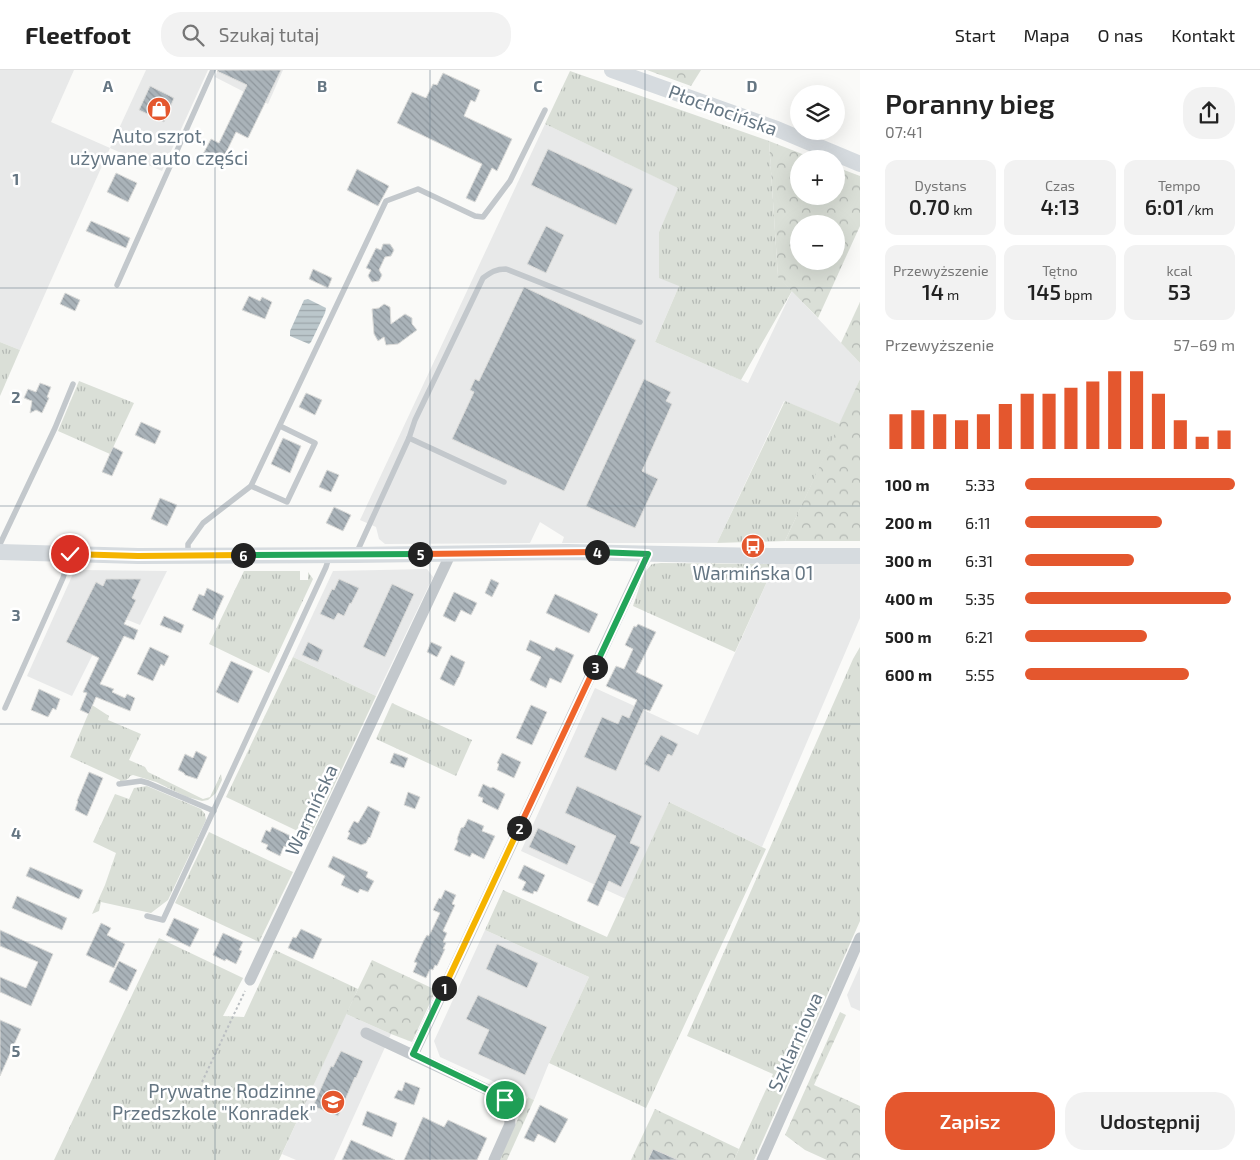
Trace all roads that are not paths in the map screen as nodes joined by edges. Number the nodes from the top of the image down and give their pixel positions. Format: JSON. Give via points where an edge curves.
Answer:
{"nodes":[{"id":1,"x":213,"y":70,"type":"edge"},
{"id":2,"x":612,"y":70,"type":"edge"},
{"id":3,"x":545,"y":110,"type":"dead end"},
{"id":4,"x":860,"y":164,"type":"edge"},
{"id":5,"x":117,"y":285,"type":"dead end"},
{"id":6,"x":640,"y":322,"type":"dead end"},
{"id":7,"x":73,"y":384,"type":"dead end"},
{"id":8,"x":280,"y":426,"type":"junction"},
{"id":9,"x":409,"y":438,"type":"junction"},
{"id":10,"x":504,"y":482,"type":"dead end"},
{"id":11,"x":251,"y":486,"type":"junction"},
{"id":12,"x":0,"y":544,"type":"edge"},
{"id":13,"x":0,"y":552,"type":"edge"},
{"id":14,"x":451,"y":553,"type":"junction"},
{"id":15,"x":70,"y":554,"type":"junction"},
{"id":16,"x":648,"y":554,"type":"junction"},
{"id":17,"x":188,"y":555,"type":"junction"},
{"id":18,"x":329,"y":555,"type":"junction"},
{"id":19,"x":355,"y":555,"type":"junction"},
{"id":20,"x":860,"y":556,"type":"edge"},
{"id":21,"x":5,"y":708,"type":"dead end"},
{"id":22,"x":119,"y":784,"type":"dead end"},
{"id":23,"x":214,"y":811,"type":"junction"},
{"id":24,"x":147,"y":916,"type":"dead end"},
{"id":25,"x":860,"y":938,"type":"edge"},
{"id":26,"x":250,"y":980,"type":"road end"},
{"id":27,"x":366,"y":1033,"type":"dead end"},
{"id":28,"x":413,"y":1054,"type":"junction"},
{"id":29,"x":494,"y":1160,"type":"edge"},
{"id":30,"x":762,"y":1160,"type":"edge"}],
"edges":[{"from":1,"to":5,"type":"lane"},
{"from":2,"to":4,"type":"street","name":"Płochocińska","via":[[777,129]]},
{"from":3,"to":8,"type":"lane","via":[[510,181],[483,217],[418,189],[386,201]]},
{"from":6,"to":9,"type":"lane","via":[[506,269],[496,269],[484,278]]},
{"from":7,"to":12,"type":"lane"},
{"from":8,"to":11,"type":"lane"},
{"from":8,"to":11,"type":"lane","via":[[316,443],[287,502]]},
{"from":9,"to":10,"type":"lane"},
{"from":9,"to":19,"type":"lane"},
{"from":11,"to":17,"type":"lane","via":[[204,523],[188,544]]},
{"from":13,"to":15,"type":"street"},
{"from":14,"to":16,"type":"street"},
{"from":14,"to":19,"type":"street"},
{"from":14,"to":26,"type":"street","name":"Warmińska"},
{"from":15,"to":17,"type":"street"},
{"from":15,"to":21,"type":"lane","via":[[63,578]]},
{"from":16,"to":20,"type":"street"},
{"from":16,"to":28,"type":"street"},
{"from":17,"to":18,"type":"street"},
{"from":18,"to":19,"type":"street"},
{"from":18,"to":23,"type":"lane"},
{"from":22,"to":23,"type":"lane","via":[[148,782]]},
{"from":23,"to":24,"type":"lane","via":[[163,920]]},
{"from":25,"to":30,"type":"street","name":"Szklarniowa"},
{"from":27,"to":28,"type":"street"},
{"from":28,"to":29,"type":"street","via":[[505,1100],[510,1124]]}]}
